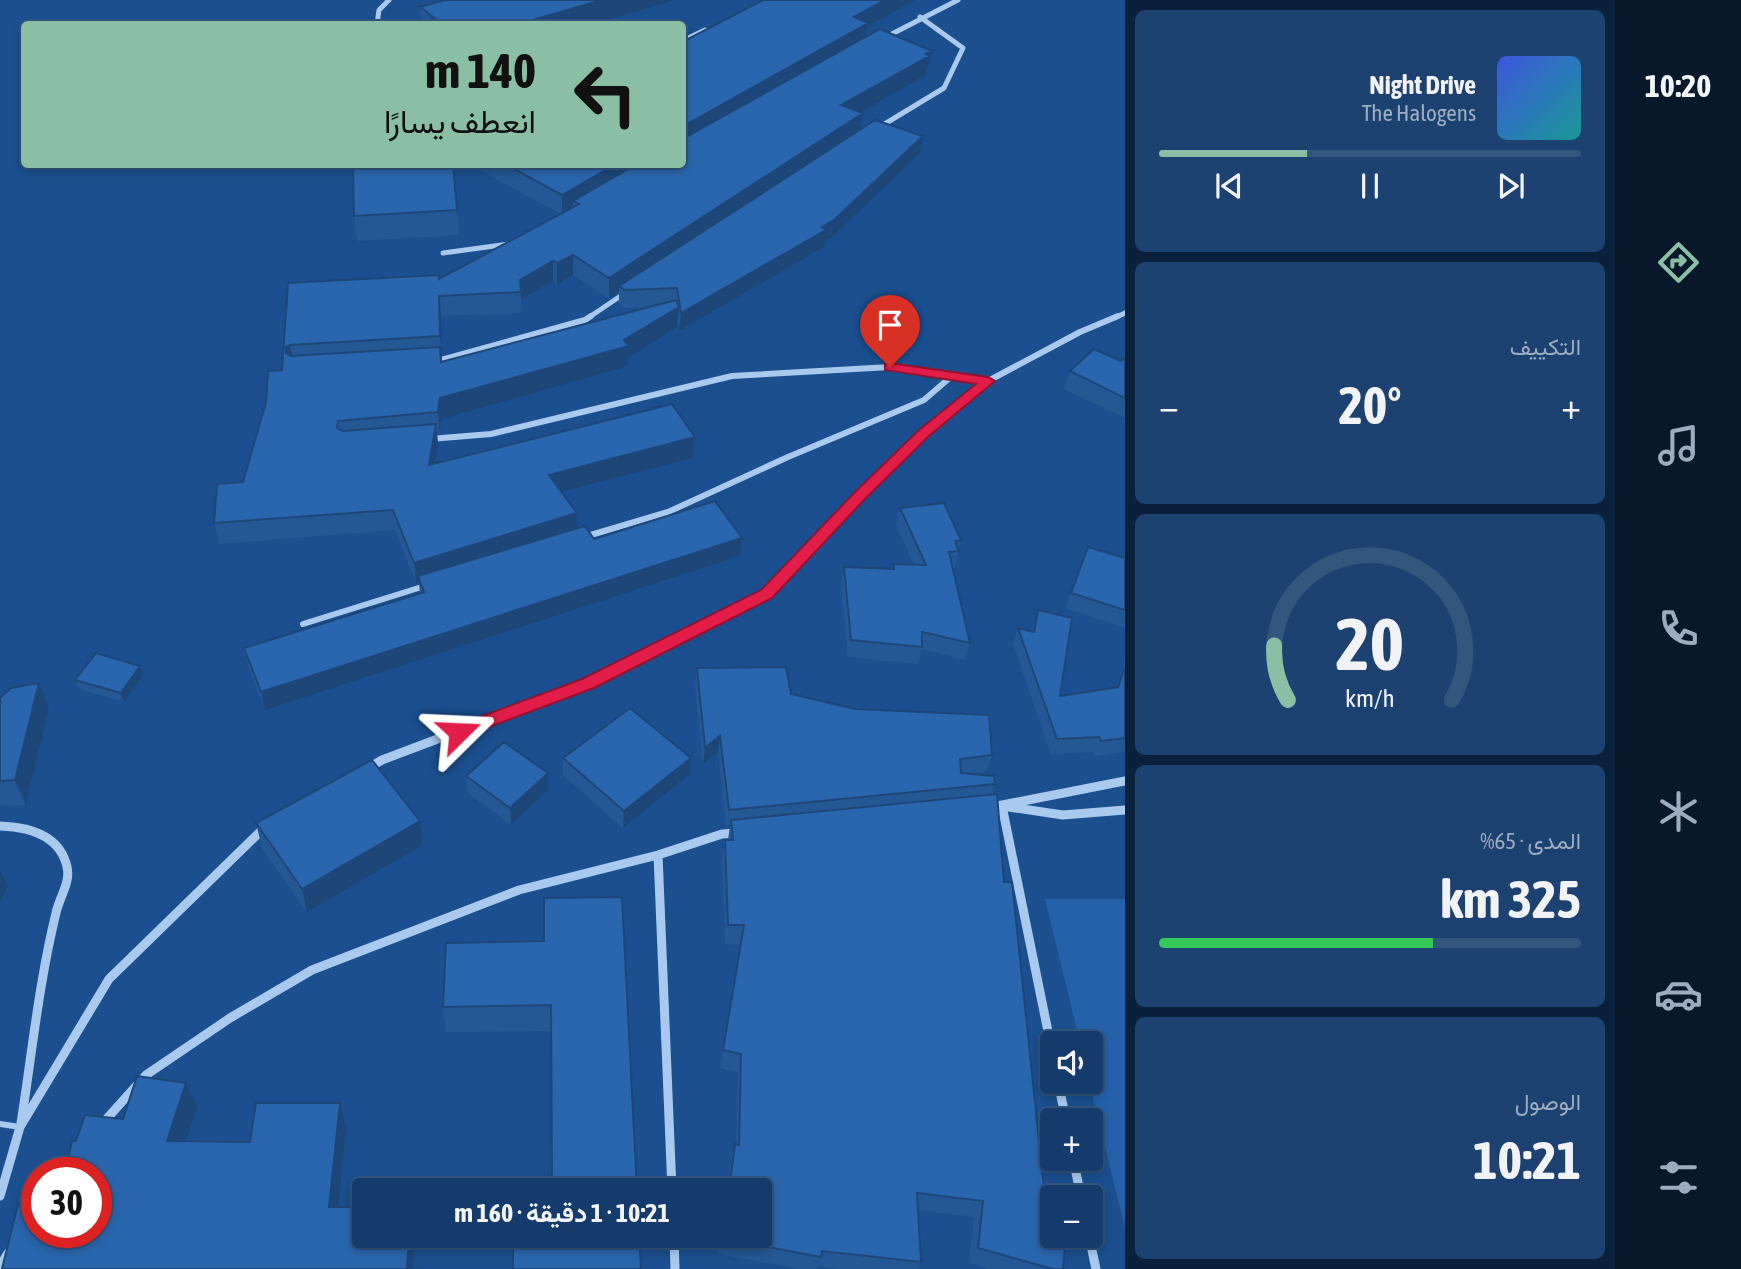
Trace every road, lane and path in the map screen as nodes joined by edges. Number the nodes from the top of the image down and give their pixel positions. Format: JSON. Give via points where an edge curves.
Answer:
{"nodes":[{"id":1,"x":389,"y":0,"type":"edge"},
{"id":2,"x":958,"y":0,"type":"edge"},
{"id":3,"x":920,"y":17,"type":"junction"},
{"id":4,"x":377,"y":21,"type":"edge"},
{"id":5,"x":707,"y":29,"type":"edge"},
{"id":6,"x":686,"y":39,"type":"edge"},
{"id":7,"x":873,"y":44,"type":"edge"},
{"id":8,"x":866,"y":135,"type":"edge"},
{"id":9,"x":520,"y":240,"type":"edge"},
{"id":10,"x":443,"y":253,"type":"dead end"},
{"id":11,"x":630,"y":290,"type":"edge"},
{"id":12,"x":1125,"y":313,"type":"edge"},
{"id":13,"x":429,"y":363,"type":"edge"},
{"id":14,"x":953,"y":375,"type":"junction"},
{"id":15,"x":988,"y":381,"type":"junction"},
{"id":16,"x":425,"y":439,"type":"edge"},
{"id":17,"x":577,"y":540,"type":"edge"},
{"id":18,"x":434,"y":584,"type":"edge"},
{"id":19,"x":303,"y":624,"type":"dead end"},
{"id":20,"x":360,"y":773,"type":"edge"},
{"id":21,"x":1125,"y":781,"type":"edge"},
{"id":22,"x":1002,"y":806,"type":"junction"},
{"id":23,"x":975,"y":808,"type":"edge"},
{"id":24,"x":1125,"y":810,"type":"edge"},
{"id":25,"x":271,"y":824,"type":"edge"},
{"id":26,"x":0,"y":826,"type":"edge"},
{"id":27,"x":749,"y":831,"type":"edge"},
{"id":28,"x":658,"y":855,"type":"junction"},
{"id":29,"x":1048,"y":1031,"type":"edge"},
{"id":30,"x":0,"y":1124,"type":"edge"},
{"id":31,"x":99,"y":1127,"type":"edge"},
{"id":32,"x":20,"y":1128,"type":"junction"},
{"id":33,"x":80,"y":1148,"type":"edge"},
{"id":34,"x":72,"y":1157,"type":"edge"},
{"id":35,"x":671,"y":1178,"type":"edge"},
{"id":36,"x":0,"y":1196,"type":"edge"},
{"id":37,"x":15,"y":1242,"type":"edge"},
{"id":38,"x":674,"y":1248,"type":"edge"},
{"id":39,"x":1092,"y":1248,"type":"edge"},
{"id":40,"x":0,"y":1266,"type":"edge"},
{"id":41,"x":675,"y":1269,"type":"edge"},
{"id":42,"x":1096,"y":1269,"type":"edge"}],
"edges":[{"from":1,"to":4,"type":"street"},
{"from":2,"to":3,"type":"street"},
{"from":3,"to":7,"type":"street"},
{"from":3,"to":8,"type":"street","via":[[963,48],[944,88]]},
{"from":5,"to":6,"type":"street"},
{"from":9,"to":10,"type":"street","via":[[484,250]]},
{"from":11,"to":13,"type":"street","via":[[585,320]]},
{"from":12,"to":15,"type":"street"},
{"from":14,"to":15,"type":"street"},
{"from":14,"to":16,"type":"street","via":[[890,367],[732,376],[491,434]]},
{"from":14,"to":17,"type":"street","via":[[924,400],[668,512]]},
{"from":15,"to":20,"type":"street","via":[[924,433],[766,594],[588,683],[382,760]]},
{"from":18,"to":19,"type":"street"},
{"from":21,"to":22,"type":"street"},
{"from":22,"to":23,"type":"street"},
{"from":22,"to":24,"type":"street","via":[[1063,815]]},
{"from":22,"to":29,"type":"street"},
{"from":25,"to":32,"type":"street","via":[[109,979]]},
{"from":26,"to":32,"type":"street","via":[[41,833],[59,846],[68,869],[56,911]]},
{"from":27,"to":28,"type":"street","via":[[722,834]]},
{"from":28,"to":31,"type":"street","via":[[520,890],[312,970],[230,1017],[146,1075]]},
{"from":28,"to":35,"type":"street"},
{"from":30,"to":32,"type":"lane"},
{"from":32,"to":36,"type":"street"},
{"from":33,"to":34,"type":"street"},
{"from":37,"to":40,"type":"street"},
{"from":38,"to":41,"type":"street"},
{"from":39,"to":42,"type":"street"}]}
